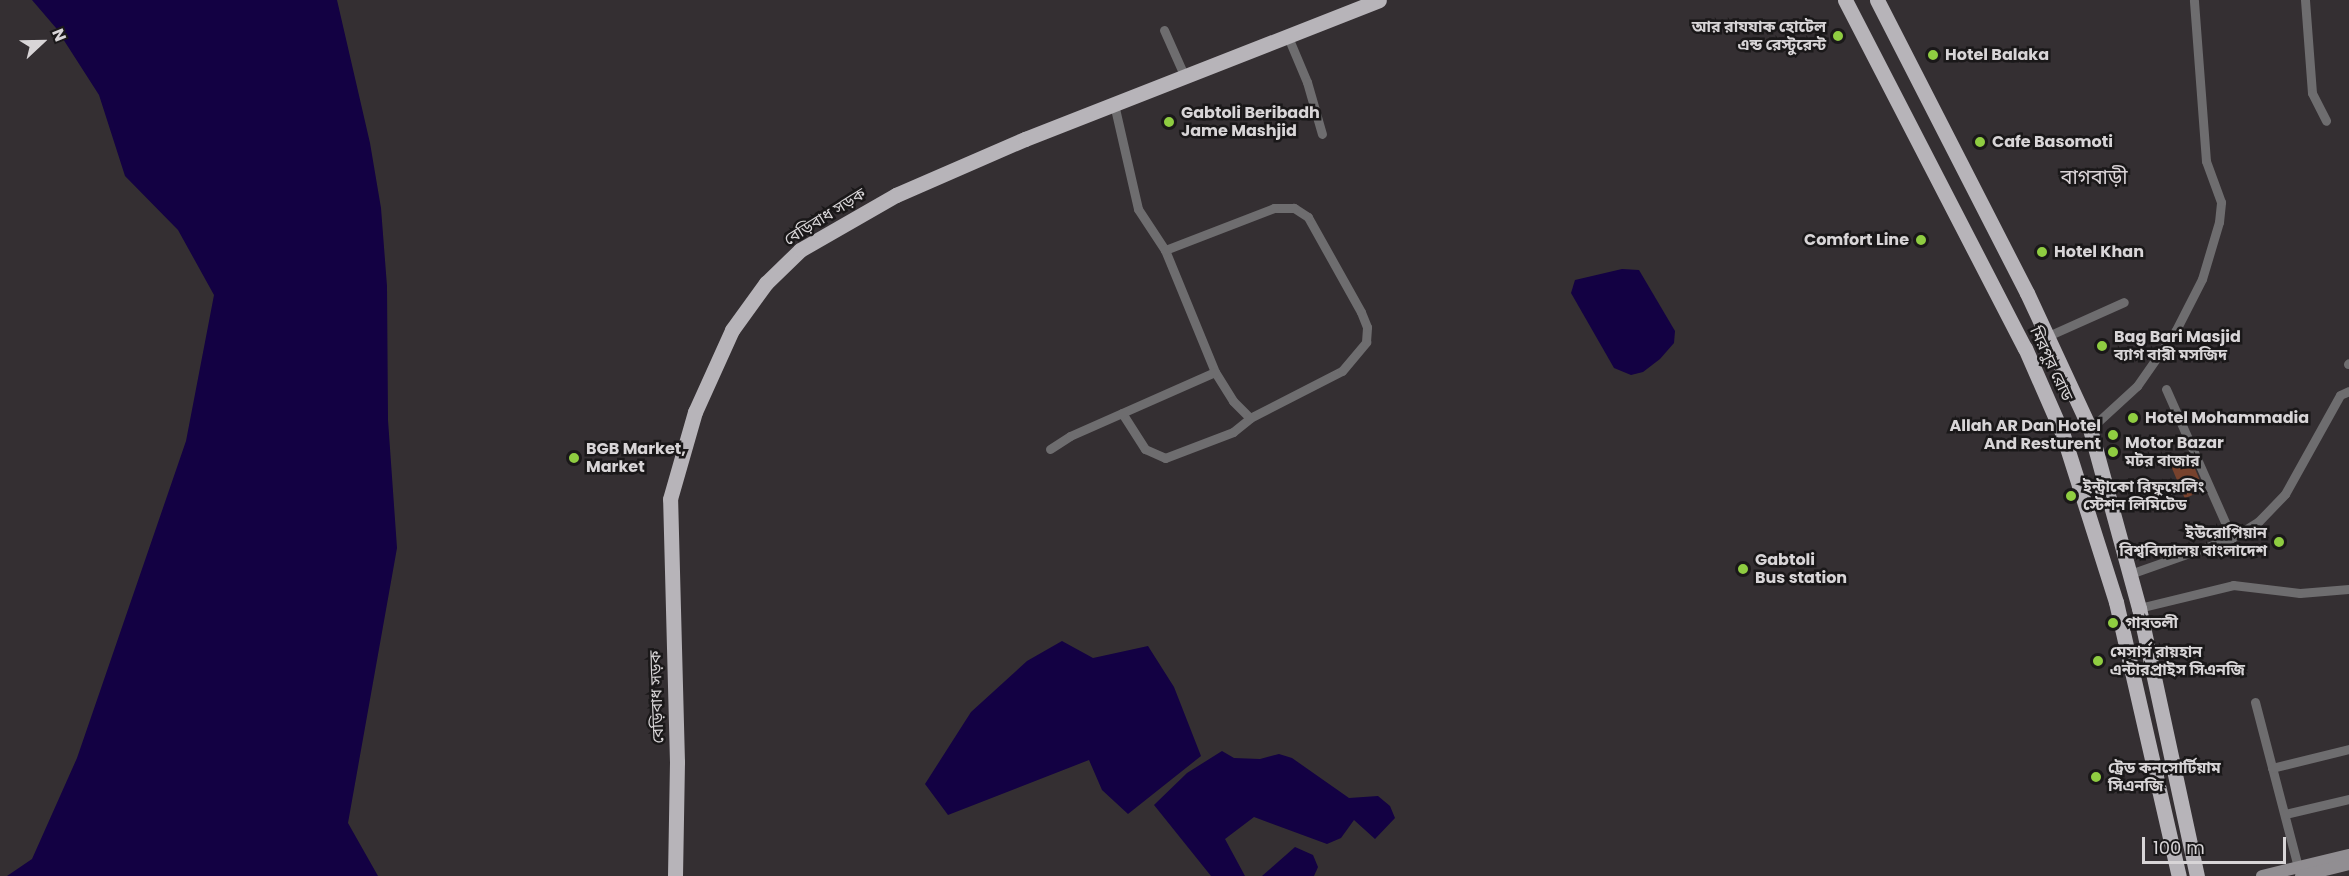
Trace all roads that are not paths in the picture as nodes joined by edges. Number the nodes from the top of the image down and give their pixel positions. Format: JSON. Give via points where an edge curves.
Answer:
{"nodes":[{"id":1,"x":1379,"y":0,"type":"edge"},
{"id":2,"x":1845,"y":0,"type":"edge"},
{"id":3,"x":1876,"y":0,"type":"edge"},
{"id":4,"x":2194,"y":0,"type":"edge"},
{"id":5,"x":2305,"y":0,"type":"edge"},
{"id":6,"x":1164,"y":30,"type":"dead end"},
{"id":7,"x":1288,"y":37,"type":"junction"},
{"id":8,"x":1184,"y":75,"type":"junction"},
{"id":9,"x":1114,"y":104,"type":"junction"},
{"id":10,"x":2326,"y":121,"type":"dead end"},
{"id":11,"x":1322,"y":134,"type":"dead end"},
{"id":12,"x":1166,"y":250,"type":"junction"},
{"id":13,"x":2124,"y":302,"type":"dead end"},
{"id":14,"x":2048,"y":336,"type":"junction"},
{"id":15,"x":1215,"y":372,"type":"junction"},
{"id":16,"x":2166,"y":389,"type":"dead end"},
{"id":17,"x":2349,"y":391,"type":"edge"},
{"id":18,"x":1122,"y":413,"type":"junction"},
{"id":19,"x":1250,"y":418,"type":"junction"},
{"id":20,"x":2090,"y":429,"type":"junction"},
{"id":21,"x":1050,"y":449,"type":"dead end"},
{"id":22,"x":2232,"y":538,"type":"junction"},
{"id":23,"x":2130,"y":574,"type":"junction"},
{"id":24,"x":2349,"y":589,"type":"edge"},
{"id":25,"x":2139,"y":608,"type":"junction"},
{"id":26,"x":2254,"y":702,"type":"dead end"},
{"id":27,"x":2349,"y":749,"type":"edge"},
{"id":28,"x":2272,"y":768,"type":"junction"},
{"id":29,"x":2349,"y":799,"type":"edge"},
{"id":30,"x":2285,"y":814,"type":"junction"},
{"id":31,"x":2349,"y":855,"type":"edge"},
{"id":32,"x":2349,"y":864,"type":"edge"},
{"id":33,"x":2300,"y":872,"type":"edge"},
{"id":34,"x":675,"y":876,"type":"edge"},
{"id":35,"x":2179,"y":876,"type":"edge"},
{"id":36,"x":2197,"y":876,"type":"edge"},
{"id":37,"x":2262,"y":876,"type":"edge"}],
"edges":[{"from":1,"to":7,"type":"highway","name":"বেড়িবাধ সড়ক"},
{"from":2,"to":35,"type":"highway","name":"মিরপুর রোড","via":[[2025,348],[2063,435],[2116,602]]},
{"from":3,"to":14,"type":"highway","name":"মিরপুর রোড"},
{"from":4,"to":20,"type":"street","via":[[2206,161],[2221,202],[2219,222],[2202,279],[2176,330],[2137,386]]},
{"from":5,"to":10,"type":"street","via":[[2312,93]]},
{"from":6,"to":8,"type":"street"},
{"from":7,"to":8,"type":"highway","name":"বেড়িবাধ সড়ক"},
{"from":7,"to":11,"type":"street","via":[[1307,82]]},
{"from":8,"to":9,"type":"highway","name":"বেড়িবাধ সড়ক"},
{"from":9,"to":12,"type":"street","via":[[1138,208]]},
{"from":9,"to":34,"type":"highway","name":"বেড়িবাধ সড়ক","via":[[896,195],[833,229],[781,267],[732,330],[695,412],[670,499],[677,762]]},
{"from":12,"to":15,"type":"street"},
{"from":12,"to":19,"type":"street","via":[[1274,208],[1294,208],[1308,217],[1361,312],[1367,327],[1366,342],[1342,371]]},
{"from":13,"to":14,"type":"street"},
{"from":14,"to":20,"type":"highway","name":"মিরপুর রোড"},
{"from":15,"to":18,"type":"street"},
{"from":15,"to":19,"type":"street","via":[[1233,401]]},
{"from":16,"to":22,"type":"street"},
{"from":17,"to":22,"type":"street","via":[[2340,395],[2285,494],[2258,522]]},
{"from":18,"to":19,"type":"street","via":[[1144,449],[1165,458],[1233,432]]},
{"from":18,"to":21,"type":"street"},
{"from":20,"to":23,"type":"highway","name":"মিরপুর রোড"},
{"from":22,"to":23,"type":"street"},
{"from":23,"to":25,"type":"highway","name":"মিরপুর রোড"},
{"from":24,"to":25,"type":"street","via":[[2300,593],[2233,585]]},
{"from":25,"to":36,"type":"highway","name":"মিরপুর রোড"},
{"from":26,"to":28,"type":"street"},
{"from":27,"to":28,"type":"street"},
{"from":28,"to":30,"type":"street"},
{"from":29,"to":30,"type":"street"},
{"from":30,"to":33,"type":"street"},
{"from":31,"to":33,"type":"main road"},
{"from":32,"to":33,"type":"main road"},
{"from":33,"to":37,"type":"main road"}]}
